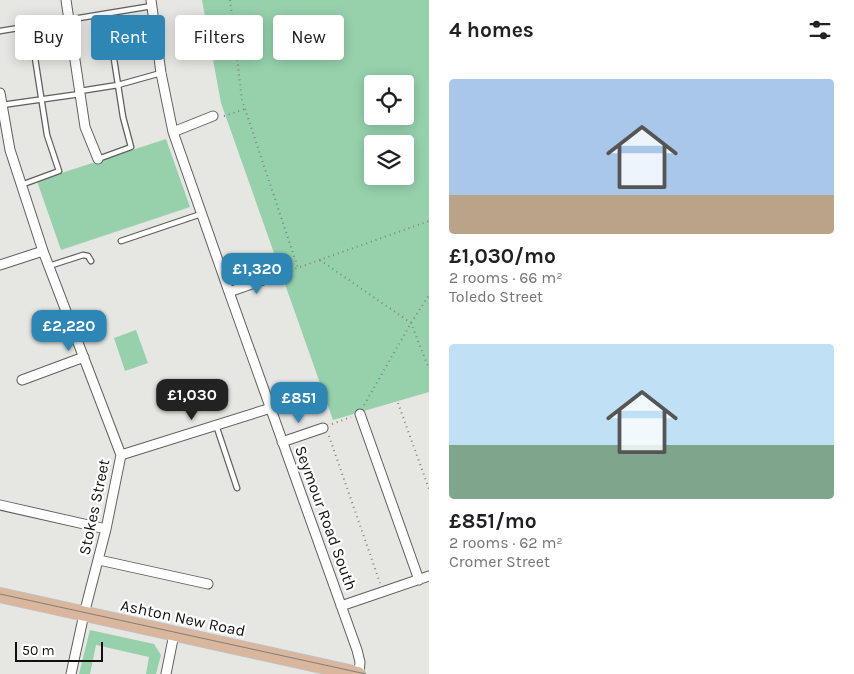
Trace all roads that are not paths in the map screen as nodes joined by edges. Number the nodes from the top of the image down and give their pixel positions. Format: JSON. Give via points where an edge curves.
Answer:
{"nodes":[{"id":1,"x":66,"y":0,"type":"edge"},
{"id":2,"x":152,"y":3,"type":"edge"},
{"id":3,"x":107,"y":14,"type":"junction"},
{"id":4,"x":68,"y":15,"type":"edge"},
{"id":5,"x":81,"y":18,"type":"edge"},
{"id":6,"x":15,"y":28,"type":"edge"},
{"id":7,"x":0,"y":31,"type":"edge"},
{"id":8,"x":35,"y":60,"type":"edge"},
{"id":9,"x":75,"y":60,"type":"edge"},
{"id":10,"x":161,"y":73,"type":"junction"},
{"id":11,"x":118,"y":85,"type":"junction"},
{"id":12,"x":80,"y":92,"type":"junction"},
{"id":13,"x":0,"y":93,"type":"edge"},
{"id":14,"x":41,"y":99,"type":"junction"},
{"id":15,"x":2,"y":105,"type":"junction"},
{"id":16,"x":213,"y":116,"type":"road end"},
{"id":17,"x":173,"y":132,"type":"junction"},
{"id":18,"x":10,"y":150,"type":"junction"},
{"id":19,"x":0,"y":152,"type":"edge"},
{"id":20,"x":98,"y":159,"type":"joint"},
{"id":21,"x":21,"y":185,"type":"junction"},
{"id":22,"x":201,"y":214,"type":"junction"},
{"id":23,"x":121,"y":241,"type":"dead end"},
{"id":24,"x":43,"y":251,"type":"junction"},
{"id":25,"x":92,"y":261,"type":"dead end"},
{"id":26,"x":0,"y":265,"type":"edge"},
{"id":27,"x":49,"y":266,"type":"junction"},
{"id":28,"x":277,"y":275,"type":"road end"},
{"id":29,"x":229,"y":292,"type":"junction"},
{"id":30,"x":84,"y":357,"type":"junction"},
{"id":31,"x":22,"y":380,"type":"dead end"},
{"id":32,"x":271,"y":408,"type":"junction"},
{"id":33,"x":360,"y":414,"type":"road end"},
{"id":34,"x":216,"y":426,"type":"junction"},
{"id":35,"x":324,"y":427,"type":"road end"},
{"id":36,"x":282,"y":442,"type":"junction"},
{"id":37,"x":121,"y":456,"type":"junction"},
{"id":38,"x":236,"y":488,"type":"dead end"},
{"id":39,"x":0,"y":505,"type":"edge"},
{"id":40,"x":106,"y":529,"type":"junction"},
{"id":41,"x":99,"y":560,"type":"junction"},
{"id":42,"x":429,"y":576,"type":"edge"},
{"id":43,"x":419,"y":580,"type":"junction"},
{"id":44,"x":208,"y":584,"type":"dead end"},
{"id":45,"x":0,"y":595,"type":"edge"},
{"id":46,"x":341,"y":606,"type":"junction"},
{"id":47,"x":84,"y":614,"type":"junction"},
{"id":48,"x":174,"y":634,"type":"junction"},
{"id":49,"x":71,"y":674,"type":"edge"},
{"id":50,"x":166,"y":674,"type":"edge"},
{"id":51,"x":358,"y":674,"type":"edge"}],
"edges":[{"from":1,"to":4,"type":"street"},
{"from":2,"to":3,"type":"lane"},
{"from":2,"to":10,"type":"street","name":"Seymour Road South"},
{"from":3,"to":5,"type":"lane"},
{"from":3,"to":11,"type":"lane"},
{"from":6,"to":7,"type":"lane"},
{"from":8,"to":14,"type":"lane"},
{"from":9,"to":12,"type":"street"},
{"from":10,"to":11,"type":"lane"},
{"from":10,"to":17,"type":"street","name":"Seymour Road South"},
{"from":11,"to":12,"type":"lane"},
{"from":11,"to":20,"type":"lane","via":[[131,147]]},
{"from":12,"to":14,"type":"lane"},
{"from":12,"to":20,"type":"street","via":[[85,127]]},
{"from":13,"to":15,"type":"street","name":"Stokes Street"},
{"from":14,"to":15,"type":"lane"},
{"from":14,"to":21,"type":"lane","via":[[47,135],[59,171]]},
{"from":15,"to":18,"type":"street","name":"Stokes Street"},
{"from":16,"to":17,"type":"street"},
{"from":17,"to":22,"type":"street","name":"Seymour Road South"},
{"from":18,"to":19,"type":"street"},
{"from":18,"to":21,"type":"street","name":"Stokes Street"},
{"from":21,"to":24,"type":"street","name":"Stokes Street"},
{"from":22,"to":23,"type":"lane"},
{"from":22,"to":29,"type":"street","name":"Seymour Road South"},
{"from":24,"to":26,"type":"street"},
{"from":24,"to":27,"type":"street","name":"Stokes Street"},
{"from":25,"to":27,"type":"lane","via":[[83,255]]},
{"from":27,"to":30,"type":"street","name":"Stokes Street"},
{"from":28,"to":29,"type":"street"},
{"from":29,"to":32,"type":"street","name":"Seymour Road South"},
{"from":30,"to":31,"type":"street"},
{"from":30,"to":37,"type":"street","name":"Stokes Street"},
{"from":32,"to":34,"type":"street"},
{"from":32,"to":36,"type":"street","name":"Seymour Road South"},
{"from":33,"to":43,"type":"street"},
{"from":34,"to":37,"type":"street"},
{"from":34,"to":38,"type":"lane"},
{"from":35,"to":36,"type":"street"},
{"from":36,"to":46,"type":"street","name":"Seymour Road South"},
{"from":37,"to":40,"type":"street","name":"Stokes Street"},
{"from":39,"to":40,"type":"street"},
{"from":40,"to":41,"type":"street","name":"Stokes Street"},
{"from":41,"to":44,"type":"street"},
{"from":41,"to":47,"type":"street","name":"Stokes Street"},
{"from":42,"to":43,"type":"street"},
{"from":43,"to":46,"type":"street"},
{"from":45,"to":47,"type":"main road","name":"Ashton New Road"},
{"from":46,"to":51,"type":"street","name":"Seymour Road South","via":[[358,650]]},
{"from":47,"to":48,"type":"main road","name":"Ashton New Road"},
{"from":47,"to":49,"type":"street","name":"Stokes Street"},
{"from":48,"to":50,"type":"street"},
{"from":48,"to":51,"type":"main road","name":"Ashton New Road"}]}
